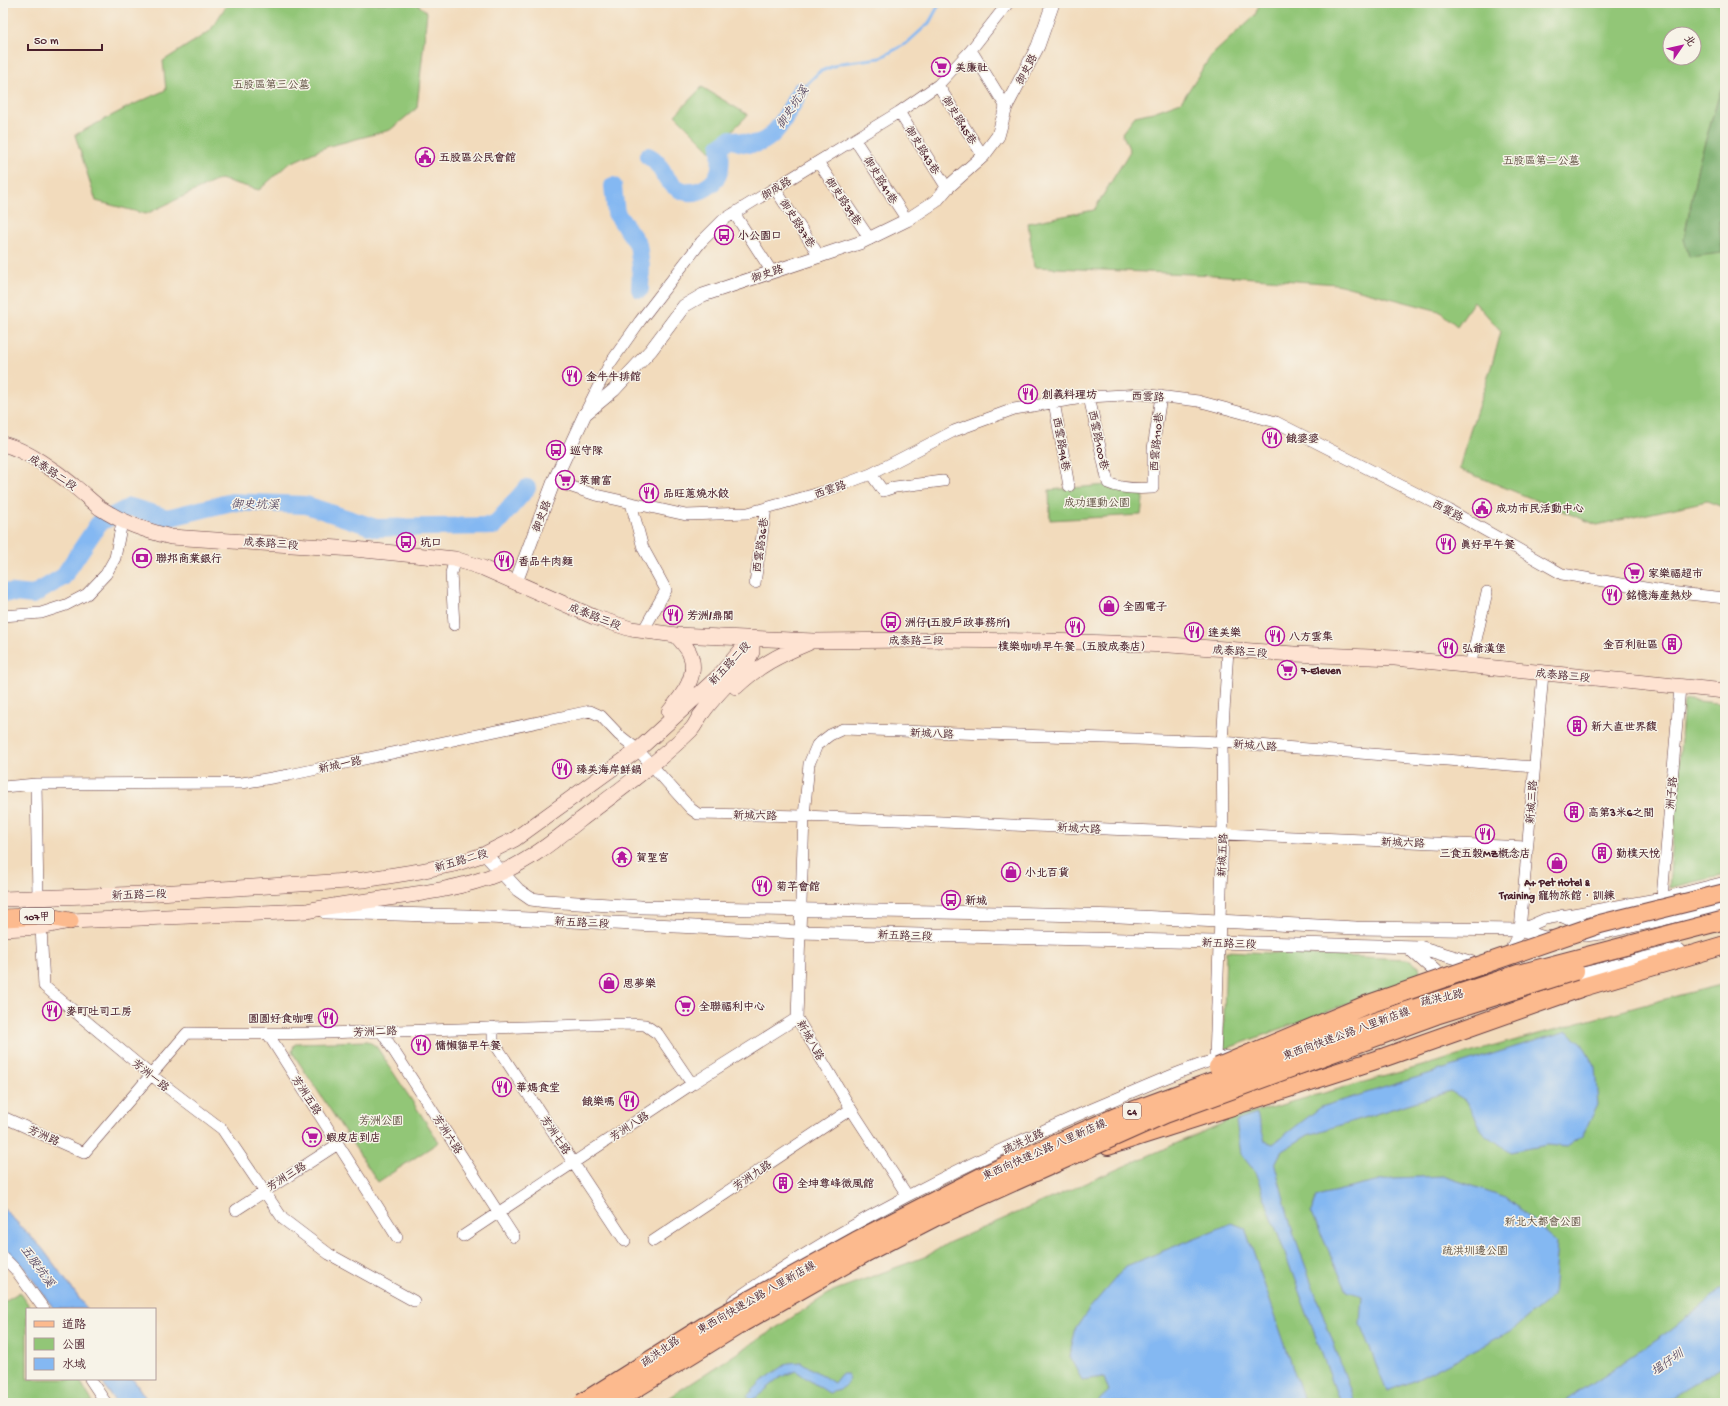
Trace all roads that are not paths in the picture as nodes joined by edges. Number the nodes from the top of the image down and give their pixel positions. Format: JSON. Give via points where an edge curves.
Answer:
{"nodes":[{"id":1,"x":1008,"y":3,"type":"edge"},
{"id":2,"x":1053,"y":3,"type":"edge"},
{"id":3,"x":971,"y":50,"type":"junction"},
{"id":4,"x":938,"y":84,"type":"junction"},
{"id":5,"x":1006,"y":107,"type":"junction"},
{"id":6,"x":900,"y":112,"type":"junction"},
{"id":7,"x":855,"y":140,"type":"junction"},
{"id":8,"x":983,"y":156,"type":"junction"},
{"id":9,"x":818,"y":162,"type":"junction"},
{"id":10,"x":948,"y":188,"type":"junction"},
{"id":11,"x":775,"y":189,"type":"junction"},
{"id":12,"x":734,"y":213,"type":"junction"},
{"id":13,"x":906,"y":220,"type":"junction"},
{"id":14,"x":870,"y":239,"type":"junction"},
{"id":15,"x":820,"y":257,"type":"junction"},
{"id":16,"x":772,"y":272,"type":"junction"},
{"id":17,"x":1089,"y":396,"type":"junction"},
{"id":18,"x":1161,"y":396,"type":"junction"},
{"id":19,"x":1054,"y":402,"type":"junction"},
{"id":20,"x":585,"y":414,"type":"junction"},
{"id":21,"x":3,"y":444,"type":"edge"},
{"id":22,"x":871,"y":474,"type":"junction"},
{"id":23,"x":554,"y":481,"type":"junction"},
{"id":24,"x":943,"y":481,"type":"dead end"},
{"id":25,"x":1108,"y":483,"type":"joint"},
{"id":26,"x":1069,"y":486,"type":"dead end"},
{"id":27,"x":631,"y":503,"type":"junction"},
{"id":28,"x":766,"y":508,"type":"junction"},
{"id":29,"x":122,"y":521,"type":"junction"},
{"id":30,"x":455,"y":559,"type":"junction"},
{"id":31,"x":516,"y":582,"type":"junction"},
{"id":32,"x":755,"y":583,"type":"dead end"},
{"id":33,"x":1488,"y":592,"type":"dead end"},
{"id":34,"x":1725,"y":598,"type":"edge"},
{"id":35,"x":3,"y":616,"type":"edge"},
{"id":36,"x":454,"y":625,"type":"dead end"},
{"id":37,"x":643,"y":631,"type":"junction"},
{"id":38,"x":676,"y":635,"type":"junction"},
{"id":39,"x":752,"y":638,"type":"junction"},
{"id":40,"x":814,"y":641,"type":"junction"},
{"id":41,"x":1228,"y":650,"type":"junction"},
{"id":42,"x":1470,"y":666,"type":"junction"},
{"id":43,"x":1543,"y":674,"type":"junction"},
{"id":44,"x":1680,"y":687,"type":"junction"},
{"id":45,"x":1725,"y":691,"type":"edge"},
{"id":46,"x":693,"y":728,"type":"junction"},
{"id":47,"x":1222,"y":742,"type":"junction"},
{"id":48,"x":638,"y":750,"type":"junction"},
{"id":49,"x":652,"y":765,"type":"junction"},
{"id":50,"x":1534,"y":767,"type":"junction"},
{"id":51,"x":36,"y":784,"type":"junction"},
{"id":52,"x":3,"y":787,"type":"edge"},
{"id":53,"x":804,"y":816,"type":"junction"},
{"id":54,"x":1223,"y":835,"type":"junction"},
{"id":55,"x":1527,"y":847,"type":"junction"},
{"id":56,"x":485,"y":854,"type":"junction"},
{"id":57,"x":501,"y":873,"type":"junction"},
{"id":58,"x":1725,"y":882,"type":"edge"},
{"id":59,"x":1725,"y":893,"type":"edge"},
{"id":60,"x":38,"y":897,"type":"junction"},
{"id":61,"x":1662,"y":898,"type":"junction"},
{"id":62,"x":3,"y":899,"type":"edge"},
{"id":63,"x":1725,"y":905,"type":"edge"},
{"id":64,"x":801,"y":910,"type":"junction"},
{"id":65,"x":307,"y":911,"type":"junction"},
{"id":66,"x":1563,"y":916,"type":"junction"},
{"id":67,"x":3,"y":918,"type":"edge"},
{"id":68,"x":1725,"y":920,"type":"edge"},
{"id":69,"x":70,"y":921,"type":"junction"},
{"id":70,"x":1220,"y":921,"type":"junction"},
{"id":71,"x":41,"y":927,"type":"junction"},
{"id":72,"x":3,"y":929,"type":"edge"},
{"id":73,"x":1520,"y":930,"type":"junction"},
{"id":74,"x":1725,"y":931,"type":"edge"},
{"id":75,"x":799,"y":932,"type":"junction"},
{"id":76,"x":1601,"y":933,"type":"junction"},
{"id":77,"x":1725,"y":939,"type":"edge"},
{"id":78,"x":1218,"y":942,"type":"junction"},
{"id":79,"x":1725,"y":945,"type":"edge"},
{"id":80,"x":1409,"y":948,"type":"junction"},
{"id":81,"x":1500,"y":971,"type":"junction"},
{"id":82,"x":1431,"y":999,"type":"junction"},
{"id":83,"x":797,"y":1018,"type":"junction"},
{"id":84,"x":493,"y":1027,"type":"junction"},
{"id":85,"x":381,"y":1031,"type":"junction"},
{"id":86,"x":268,"y":1034,"type":"junction"},
{"id":87,"x":1215,"y":1059,"type":"junction"},
{"id":88,"x":151,"y":1075,"type":"junction"},
{"id":89,"x":692,"y":1084,"type":"junction"},
{"id":90,"x":851,"y":1109,"type":"junction"},
{"id":91,"x":1116,"y":1117,"type":"junction"},
{"id":92,"x":3,"y":1118,"type":"edge"},
{"id":93,"x":338,"y":1144,"type":"junction"},
{"id":94,"x":84,"y":1153,"type":"joint"},
{"id":95,"x":1079,"y":1153,"type":"junction"},
{"id":96,"x":574,"y":1162,"type":"junction"},
{"id":97,"x":263,"y":1191,"type":"junction"},
{"id":98,"x":907,"y":1195,"type":"junction"},
{"id":99,"x":236,"y":1210,"type":"dead end"},
{"id":100,"x":498,"y":1212,"type":"junction"},
{"id":101,"x":463,"y":1236,"type":"dead end"},
{"id":102,"x":397,"y":1237,"type":"dead end"},
{"id":103,"x":514,"y":1237,"type":"dead end"},
{"id":104,"x":625,"y":1241,"type":"dead end"},
{"id":105,"x":653,"y":1241,"type":"dead end"},
{"id":106,"x":3,"y":1257,"type":"edge"},
{"id":107,"x":414,"y":1300,"type":"dead end"},
{"id":108,"x":43,"y":1308,"type":"edge"},
{"id":109,"x":91,"y":1380,"type":"edge"},
{"id":110,"x":106,"y":1403,"type":"edge"},
{"id":111,"x":582,"y":1403,"type":"edge"},
{"id":112,"x":586,"y":1403,"type":"edge"},
{"id":113,"x":612,"y":1403,"type":"edge"}],
"edges":[{"from":1,"to":3,"type":"street","name":"御成路"},
{"from":2,"to":5,"type":"street","name":"御史路","via":[[1038,46]]},
{"from":3,"to":4,"type":"street","name":"御成路"},
{"from":3,"to":5,"type":"street"},
{"from":4,"to":6,"type":"street","name":"御成路"},
{"from":4,"to":8,"type":"street","name":"御史路45巷"},
{"from":5,"to":8,"type":"street","name":"御史路","via":[[998,136]]},
{"from":6,"to":7,"type":"street","name":"御成路"},
{"from":6,"to":10,"type":"street","name":"御史路43巷"},
{"from":7,"to":9,"type":"street","name":"御成路"},
{"from":7,"to":13,"type":"street","name":"御史路41巷"},
{"from":8,"to":10,"type":"street","name":"御史路"},
{"from":9,"to":11,"type":"street","name":"御成路"},
{"from":9,"to":14,"type":"street","name":"御史路39巷"},
{"from":10,"to":13,"type":"street","name":"御史路","via":[[936,201]]},
{"from":11,"to":12,"type":"street","name":"御成路"},
{"from":11,"to":15,"type":"street","name":"御史路37巷"},
{"from":12,"to":16,"type":"street"},
{"from":12,"to":20,"type":"street","name":"御成路","via":[[723,220],[702,242],[640,321],[609,365]]},
{"from":13,"to":14,"type":"street","name":"御史路"},
{"from":14,"to":15,"type":"street","name":"御史路"},
{"from":15,"to":16,"type":"street","name":"御史路"},
{"from":16,"to":20,"type":"street","name":"御史路","via":[[702,295],[684,306],[651,350],[614,390]]},
{"from":17,"to":18,"type":"street","name":"西雲路"},
{"from":17,"to":19,"type":"street","name":"西雲路"},
{"from":17,"to":25,"type":"street","name":"西雲路100巷"},
{"from":18,"to":25,"type":"street","name":"西雲路110巷","via":[[1154,449],[1153,488],[1140,489]]},
{"from":18,"to":34,"type":"street","name":"西雲路","via":[[1198,400],[1276,422],[1449,510],[1562,574],[1669,592]]},
{"from":19,"to":22,"type":"street","name":"西雲路","via":[[1014,409],[954,431]]},
{"from":19,"to":26,"type":"street","name":"西雲路94巷"},
{"from":20,"to":23,"type":"street","name":"御史路"},
{"from":21,"to":29,"type":"main road","name":"成泰路二段","via":[[39,462]]},
{"from":22,"to":24,"type":"street","via":[[883,491]]},
{"from":22,"to":28,"type":"street","name":"西雲路","via":[[823,492]]},
{"from":23,"to":27,"type":"street","name":"西雲路"},
{"from":23,"to":31,"type":"street","name":"御史路"},
{"from":27,"to":28,"type":"street","name":"西雲路","via":[[686,515],[748,513]]},
{"from":27,"to":37,"type":"street","via":[[643,548],[666,590]]},
{"from":28,"to":32,"type":"street","name":"西雲路36巷"},
{"from":29,"to":30,"type":"main road","name":"成泰路三段","via":[[170,537],[354,549]]},
{"from":29,"to":35,"type":"street","via":[[115,558],[106,574],[87,594],[66,606],[41,613]]},
{"from":30,"to":31,"type":"main road","name":"成泰路三段"},
{"from":30,"to":36,"type":"street","via":[[452,573]]},
{"from":31,"to":37,"type":"main road","name":"成泰路三段","via":[[594,617]]},
{"from":33,"to":42,"type":"street"},
{"from":37,"to":38,"type":"main road","name":"成泰路三段"},
{"from":38,"to":39,"type":"main road","name":"成泰路三段"},
{"from":38,"to":48,"type":"main road","via":[[689,652],[693,663],[692,676],[677,703]]},
{"from":39,"to":40,"type":"main road","name":"成泰路三段"},
{"from":39,"to":46,"type":"main road","name":"新五路二段","number":"107甲","via":[[752,652],[747,662],[702,712]]},
{"from":39,"to":48,"type":"main road","name":"新五路二段","number":"107甲","via":[[719,676]]},
{"from":40,"to":41,"type":"main road","name":"成泰路三段","via":[[1050,642],[1170,645]]},
{"from":40,"to":46,"type":"main road","via":[[779,655],[758,668]]},
{"from":41,"to":42,"type":"main road","name":"成泰路三段","via":[[1395,658]]},
{"from":41,"to":47,"type":"street","name":"新城五路"},
{"from":42,"to":43,"type":"main road","name":"成泰路三段"},
{"from":43,"to":44,"type":"main road","name":"成泰路三段"},
{"from":43,"to":50,"type":"street","name":"新城三路"},
{"from":44,"to":45,"type":"main road","name":"成泰路三段"},
{"from":44,"to":61,"type":"street","name":"洲子路"},
{"from":46,"to":49,"type":"main road","name":"新五路二段","number":"107甲"},
{"from":47,"to":50,"type":"street","name":"新城八路"},
{"from":47,"to":53,"type":"street","name":"新城八路","via":[[843,729],[817,745],[809,764]]},
{"from":47,"to":54,"type":"street","name":"新城五路"},
{"from":48,"to":49,"type":"street","name":"新城一路"},
{"from":48,"to":51,"type":"street","name":"新城一路","via":[[601,716],[590,711],[242,783]]},
{"from":48,"to":56,"type":"main road","name":"新五路二段","number":"107甲","via":[[515,839]]},
{"from":49,"to":53,"type":"street","name":"新城六路","via":[[698,814]]},
{"from":49,"to":57,"type":"main road","name":"新五路二段","number":"107甲","via":[[570,828]]},
{"from":50,"to":55,"type":"street","name":"新城三路"},
{"from":51,"to":52,"type":"street","name":"新城一路"},
{"from":51,"to":60,"type":"street"},
{"from":53,"to":54,"type":"street","name":"新城六路"},
{"from":53,"to":64,"type":"street","name":"新城八路"},
{"from":54,"to":55,"type":"street","name":"新城六路"},
{"from":54,"to":70,"type":"street","name":"新城五路"},
{"from":55,"to":73,"type":"street","name":"新城三路"},
{"from":56,"to":57,"type":"street","name":"新五路三段"},
{"from":56,"to":60,"type":"main road","name":"新五路二段","number":"107甲","via":[[455,864],[363,880]]},
{"from":57,"to":64,"type":"street","name":"新五路三段","via":[[531,899],[546,901],[641,907]]},
{"from":57,"to":65,"type":"main road","name":"新五路二段","number":"107甲","via":[[450,887]]},
{"from":58,"to":61,"type":"street"},
{"from":59,"to":91,"type":"highway","bridge":true,"via":[[1600,924],[1366,1005],[1176,1084]]},
{"from":60,"to":62,"type":"main road","name":"新五路二段","number":"107甲"},
{"from":61,"to":66,"type":"street"},
{"from":63,"to":76,"type":"street"},
{"from":64,"to":70,"type":"street","name":"新五路三段","via":[[1030,913]]},
{"from":64,"to":75,"type":"street","name":"新城八路"},
{"from":65,"to":69,"type":"main road","name":"新五路二段","number":"107甲"},
{"from":65,"to":75,"type":"street","name":"新五路三段"},
{"from":66,"to":73,"type":"street","via":[[1545,919]]},
{"from":66,"to":76,"type":"street"},
{"from":67,"to":69,"type":"main road","name":"新五路二段","number":"107甲","via":[[45,916]]},
{"from":68,"to":91,"type":"highway","name":"東西向快速公路 八里新店線","number":"64","bridge":true,"via":[[1518,974],[1374,1022]]},
{"from":69,"to":71,"type":"main road","name":"新五路二段","number":"107甲"},
{"from":70,"to":73,"type":"street","name":"新五路三段","via":[[1356,928]]},
{"from":70,"to":78,"type":"street","name":"新城五路"},
{"from":71,"to":72,"type":"main road","name":"新五路二段","number":"107甲"},
{"from":71,"to":88,"type":"street","name":"芳洲一路","via":[[44,986]]},
{"from":73,"to":76,"type":"street","via":[[1544,938]]},
{"from":73,"to":81,"type":"street","name":"疏洪北路"},
{"from":74,"to":95,"type":"highway","name":"東西向快速公路 八里新店線","number":"64","bridge":true,"via":[[1578,970],[1436,1015],[1165,1114]]},
{"from":75,"to":78,"type":"street","name":"新五路三段"},
{"from":75,"to":83,"type":"street","name":"新城八路"},
{"from":77,"to":81,"type":"street","via":[[1558,980]]},
{"from":78,"to":80,"type":"street","name":"新五路三段"},
{"from":78,"to":87,"type":"street","name":"新城五路"},
{"from":79,"to":95,"type":"highway","bridge":true,"via":[[1583,987],[1386,1057],[1124,1142]]},
{"from":80,"to":81,"type":"street","name":"新五路三段","via":[[1419,947]]},
{"from":80,"to":82,"type":"street","via":[[1435,971],[1438,984]]},
{"from":81,"to":82,"type":"street","name":"疏洪北路","via":[[1484,988]]},
{"from":82,"to":87,"type":"street","name":"疏洪北路"},
{"from":83,"to":89,"type":"street","name":"芳洲八路"},
{"from":83,"to":90,"type":"street","name":"新城八路"},
{"from":84,"to":85,"type":"street","name":"芳洲二路"},
{"from":84,"to":89,"type":"street","name":"芳洲二路","via":[[645,1025],[658,1034]]},
{"from":84,"to":96,"type":"street","name":"芳洲七路","via":[[493,1041]]},
{"from":85,"to":86,"type":"street","name":"芳洲二路"},
{"from":85,"to":100,"type":"street","name":"芳洲六路"},
{"from":86,"to":88,"type":"street","name":"芳洲二路","via":[[187,1033]]},
{"from":86,"to":93,"type":"street","name":"芳洲五路"},
{"from":87,"to":98,"type":"street","name":"疏洪北路","via":[[1054,1126]]},
{"from":88,"to":94,"type":"street","name":"芳洲二路"},
{"from":88,"to":97,"type":"street","name":"芳洲一路","via":[[222,1129]]},
{"from":89,"to":96,"type":"street","name":"芳洲八路"},
{"from":90,"to":98,"type":"street","name":"新城八路"},
{"from":90,"to":105,"type":"street","name":"芳洲九路"},
{"from":91,"to":111,"type":"highway","name":"東西向快速公路 八里新店線","number":"64","bridge":true,"via":[[987,1174],[856,1241],[719,1317]]},
{"from":92,"to":94,"type":"street","name":"芳洲路"},
{"from":93,"to":97,"type":"street","name":"芳洲三路"},
{"from":93,"to":102,"type":"street","name":"芳洲五路"},
{"from":95,"to":113,"type":"highway","name":"東西向快速公路 八里新店線","number":"64","bridge":true,"via":[[935,1217],[866,1252],[742,1323]]},
{"from":96,"to":100,"type":"street","name":"芳洲八路"},
{"from":96,"to":104,"type":"street","name":"芳洲七路"},
{"from":97,"to":99,"type":"street","name":"芳洲三路"},
{"from":97,"to":107,"type":"street","name":"芳洲一路","via":[[283,1219],[330,1254]]},
{"from":98,"to":112,"type":"street","name":"疏洪北路","via":[[746,1292]]},
{"from":100,"to":101,"type":"street","name":"芳洲八路"},
{"from":100,"to":103,"type":"street","name":"芳洲六路"},
{"from":106,"to":108,"type":"street"},
{"from":109,"to":110,"type":"street"}]}
